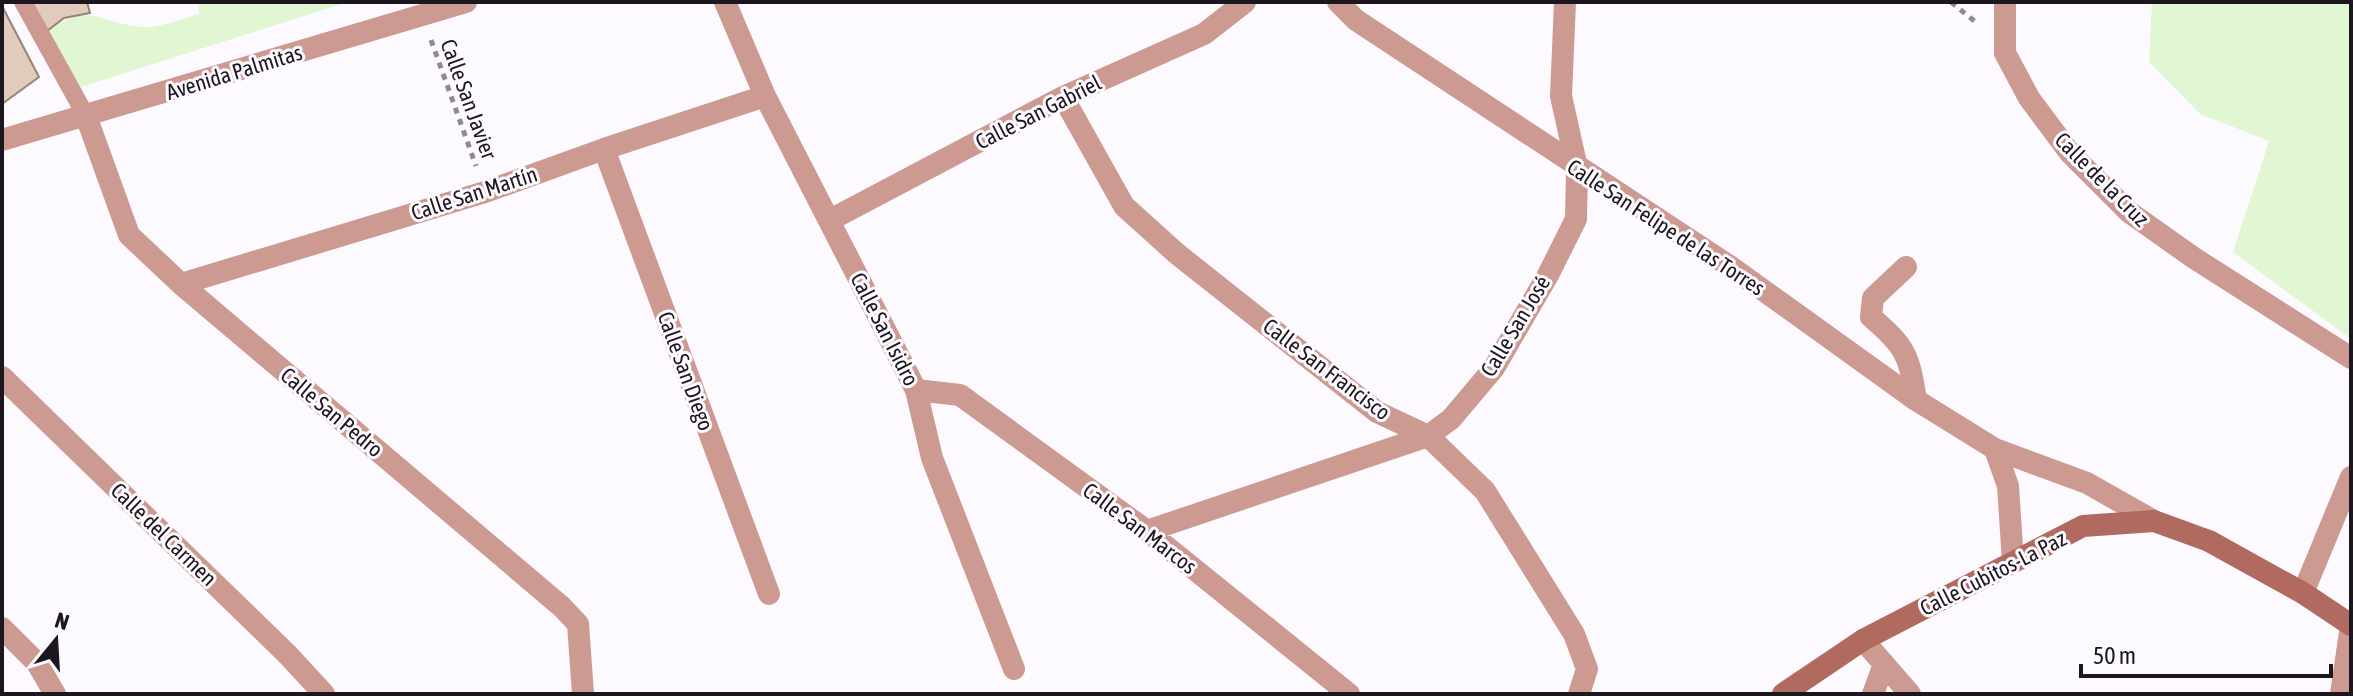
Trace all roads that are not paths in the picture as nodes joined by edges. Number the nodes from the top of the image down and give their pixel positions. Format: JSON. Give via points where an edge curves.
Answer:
{"nodes":[{"id":1,"x":23,"y":2,"type":"edge"},
{"id":2,"x":466,"y":2,"type":"edge"},
{"id":3,"x":725,"y":2,"type":"edge"},
{"id":4,"x":1245,"y":2,"type":"edge"},
{"id":5,"x":1338,"y":2,"type":"edge"},
{"id":6,"x":1565,"y":2,"type":"edge"},
{"id":7,"x":2005,"y":2,"type":"edge"},
{"id":8,"x":419,"y":9,"type":"edge"},
{"id":9,"x":765,"y":96,"type":"junction"},
{"id":10,"x":1063,"y":97,"type":"junction"},
{"id":11,"x":86,"y":116,"type":"junction"},
{"id":12,"x":2,"y":140,"type":"edge"},
{"id":13,"x":604,"y":149,"type":"junction"},
{"id":14,"x":1577,"y":168,"type":"junction"},
{"id":15,"x":830,"y":220,"type":"junction"},
{"id":16,"x":1906,"y":267,"type":"dead end"},
{"id":17,"x":181,"y":284,"type":"junction"},
{"id":18,"x":2351,"y":358,"type":"edge"},
{"id":19,"x":2,"y":377,"type":"edge"},
{"id":20,"x":916,"y":390,"type":"junction"},
{"id":21,"x":1916,"y":400,"type":"junction"},
{"id":22,"x":1428,"y":436,"type":"junction"},
{"id":23,"x":1995,"y":449,"type":"junction"},
{"id":24,"x":2351,"y":477,"type":"edge"},
{"id":25,"x":2154,"y":521,"type":"junction"},
{"id":26,"x":1147,"y":531,"type":"junction"},
{"id":27,"x":2013,"y":562,"type":"junction"},
{"id":28,"x":2303,"y":593,"type":"junction"},
{"id":29,"x":769,"y":594,"type":"dead end"},
{"id":30,"x":2351,"y":625,"type":"edge"},
{"id":31,"x":2,"y":628,"type":"edge"},
{"id":32,"x":1863,"y":640,"type":"junction"},
{"id":33,"x":1884,"y":664,"type":"junction"},
{"id":34,"x":1014,"y":669,"type":"dead end"},
{"id":35,"x":2346,"y":688,"type":"edge"},
{"id":36,"x":55,"y":694,"type":"edge"},
{"id":37,"x":324,"y":694,"type":"edge"},
{"id":38,"x":583,"y":694,"type":"edge"},
{"id":39,"x":1349,"y":694,"type":"edge"},
{"id":40,"x":1579,"y":694,"type":"edge"},
{"id":41,"x":1783,"y":694,"type":"edge"},
{"id":42,"x":1873,"y":694,"type":"edge"},
{"id":43,"x":1910,"y":694,"type":"edge"}],
"edges":[{"from":1,"to":11,"type":"lane"},
{"from":2,"to":8,"type":"street","name":"Avenida Palmitas"},
{"from":3,"to":9,"type":"street","name":"Calle San Isidro"},
{"from":4,"to":10,"type":"street","name":"Calle San Gabriel","via":[[1204,34]]},
{"from":5,"to":14,"type":"street","name":"Calle San Felipe de las Torres","via":[[1356,20]]},
{"from":6,"to":14,"type":"street","name":"Calle San José","via":[[1561,96]]},
{"from":7,"to":18,"type":"street","name":"Calle de la Cruz","via":[[2005,53],[2029,98],[2070,153],[2129,212]]},
{"from":8,"to":11,"type":"street","name":"Avenida Palmitas"},
{"from":9,"to":13,"type":"street","name":"Calle San Martín"},
{"from":9,"to":15,"type":"street","name":"Calle San Isidro"},
{"from":10,"to":15,"type":"street","name":"Calle San Gabriel"},
{"from":10,"to":22,"type":"street","name":"Calle San Francisco","via":[[1124,206],[1377,412]]},
{"from":11,"to":12,"type":"street","name":"Avenida Palmitas"},
{"from":11,"to":17,"type":"street","name":"Calle San Pedro","via":[[129,235]]},
{"from":13,"to":17,"type":"street","name":"Calle San Martín","via":[[485,192]]},
{"from":13,"to":29,"type":"street","name":"Calle San Diego"},
{"from":14,"to":21,"type":"street","name":"Calle San Felipe de las Torres","via":[[1731,267]]},
{"from":14,"to":22,"type":"street","name":"Calle San José","via":[[1576,219],[1548,275],[1494,368],[1451,419]]},
{"from":15,"to":20,"type":"street","name":"Calle San Isidro"},
{"from":16,"to":21,"type":"street","via":[[1873,298],[1871,317],[1898,340],[1911,364]]},
{"from":17,"to":38,"type":"street","name":"Calle San Pedro","via":[[562,607],[578,624]]},
{"from":19,"to":37,"type":"street","name":"Calle del Carmen"},
{"from":20,"to":26,"type":"street","name":"Calle San Marcos","via":[[960,395]]},
{"from":20,"to":34,"type":"street","name":"Calle San Isidro","via":[[932,458]]},
{"from":21,"to":23,"type":"street","name":"Calle San Felipe de las Torres"},
{"from":22,"to":26,"type":"street","name":"Calle San José"},
{"from":22,"to":40,"type":"street","name":"Calle San Francisco","via":[[1485,491],[1574,634],[1587,669]]},
{"from":23,"to":25,"type":"street","name":"Calle San Felipe de las Torres","via":[[2087,483]]},
{"from":23,"to":27,"type":"street","via":[[2008,486]]},
{"from":24,"to":28,"type":"street"},
{"from":25,"to":27,"type":"main road","name":"Calle Cubitos-La Paz","via":[[2083,526]]},
{"from":25,"to":28,"type":"main road","name":"Calle Cubitos-La Paz","via":[[2209,541]]},
{"from":26,"to":39,"type":"street","name":"Calle San Marcos"},
{"from":27,"to":32,"type":"main road","name":"Calle Cubitos-La Paz"},
{"from":28,"to":30,"type":"main road","name":"Calle Cubitos-La Paz"},
{"from":30,"to":35,"type":"street"},
{"from":31,"to":36,"type":"street","via":[[37,663]]},
{"from":32,"to":33,"type":"street"},
{"from":32,"to":41,"type":"main road","name":"Calle Cubitos-La Paz"},
{"from":33,"to":42,"type":"street"},
{"from":33,"to":43,"type":"street"}]}
